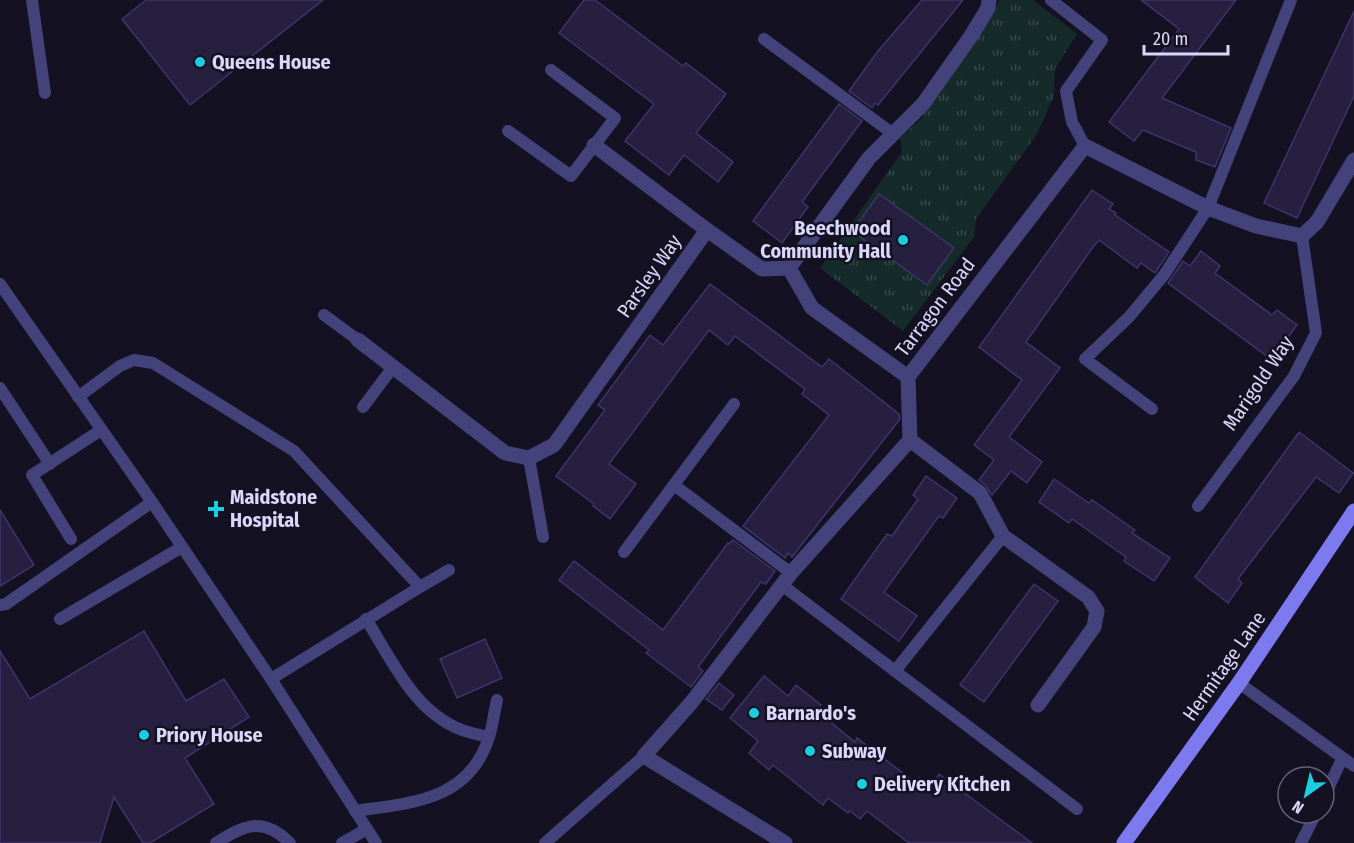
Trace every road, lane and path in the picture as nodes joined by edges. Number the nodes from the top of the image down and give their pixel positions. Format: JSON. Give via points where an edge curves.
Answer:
{"nodes":[{"id":1,"x":32,"y":0,"type":"edge"},
{"id":2,"x":989,"y":0,"type":"edge"},
{"id":3,"x":1052,"y":0,"type":"edge"},
{"id":4,"x":1291,"y":0,"type":"edge"},
{"id":5,"x":764,"y":39,"type":"dead end"},
{"id":6,"x":551,"y":70,"type":"dead end"},
{"id":7,"x":45,"y":93,"type":"dead end"},
{"id":8,"x":508,"y":130,"type":"dead end"},
{"id":9,"x":892,"y":134,"type":"junction"},
{"id":10,"x":594,"y":145,"type":"junction"},
{"id":11,"x":1085,"y":146,"type":"junction"},
{"id":12,"x":1354,"y":160,"type":"edge"},
{"id":13,"x":1208,"y":208,"type":"junction"},
{"id":14,"x":707,"y":230,"type":"junction"},
{"id":15,"x":1302,"y":236,"type":"junction"},
{"id":16,"x":789,"y":268,"type":"junction"},
{"id":17,"x":0,"y":284,"type":"edge"},
{"id":18,"x":324,"y":315,"type":"dead end"},
{"id":19,"x":358,"y":340,"type":"joint"},
{"id":20,"x":393,"y":367,"type":"junction"},
{"id":21,"x":908,"y":377,"type":"junction"},
{"id":22,"x":0,"y":388,"type":"edge"},
{"id":23,"x":78,"y":397,"type":"junction"},
{"id":24,"x":734,"y":404,"type":"dead end"},
{"id":25,"x":363,"y":407,"type":"dead end"},
{"id":26,"x":1152,"y":409,"type":"dead end"},
{"id":27,"x":101,"y":430,"type":"junction"},
{"id":28,"x":910,"y":440,"type":"junction"},
{"id":29,"x":529,"y":458,"type":"junction"},
{"id":30,"x":50,"y":464,"type":"junction"},
{"id":31,"x":674,"y":485,"type":"junction"},
{"id":32,"x":152,"y":502,"type":"junction"},
{"id":33,"x":1198,"y":506,"type":"dead end"},
{"id":34,"x":1354,"y":511,"type":"edge"},
{"id":35,"x":1004,"y":536,"type":"junction"},
{"id":36,"x":543,"y":537,"type":"dead end"},
{"id":37,"x":71,"y":539,"type":"dead end"},
{"id":38,"x":182,"y":547,"type":"junction"},
{"id":39,"x":624,"y":552,"type":"dead end"},
{"id":40,"x":449,"y":570,"type":"dead end"},
{"id":41,"x":786,"y":579,"type":"junction"},
{"id":42,"x":420,"y":587,"type":"junction"},
{"id":43,"x":0,"y":605,"type":"edge"},
{"id":44,"x":60,"y":620,"type":"dead end"},
{"id":45,"x":366,"y":620,"type":"junction"},
{"id":46,"x":895,"y":671,"type":"junction"},
{"id":47,"x":271,"y":679,"type":"junction"},
{"id":48,"x":1239,"y":683,"type":"junction"},
{"id":49,"x":497,"y":700,"type":"dead end"},
{"id":50,"x":1038,"y":705,"type":"dead end"},
{"id":51,"x":489,"y":737,"type":"junction"},
{"id":52,"x":644,"y":756,"type":"junction"},
{"id":53,"x":1342,"y":759,"type":"junction"},
{"id":54,"x":1354,"y":766,"type":"edge"},
{"id":55,"x":1336,"y":771,"type":"edge"},
{"id":56,"x":1077,"y":809,"type":"dead end"},
{"id":57,"x":355,"y":811,"type":"junction"},
{"id":58,"x":1310,"y":825,"type":"edge"},
{"id":59,"x":367,"y":829,"type":"junction"},
{"id":60,"x":216,"y":843,"type":"edge"},
{"id":61,"x":290,"y":843,"type":"edge"},
{"id":62,"x":342,"y":843,"type":"edge"},
{"id":63,"x":376,"y":843,"type":"edge"},
{"id":64,"x":545,"y":843,"type":"edge"},
{"id":65,"x":785,"y":843,"type":"edge"},
{"id":66,"x":1124,"y":843,"type":"edge"},
{"id":67,"x":1301,"y":843,"type":"edge"}],
"edges":[{"from":1,"to":7,"type":"lane"},
{"from":2,"to":9,"type":"street","via":[[972,36],[923,104]]},
{"from":3,"to":11,"type":"lane","via":[[1102,39],[1066,91],[1071,122]]},
{"from":4,"to":13,"type":"lane"},
{"from":5,"to":9,"type":"lane"},
{"from":6,"to":10,"type":"lane","via":[[615,118]]},
{"from":8,"to":10,"type":"lane","via":[[571,176]]},
{"from":9,"to":16,"type":"street","via":[[868,158]]},
{"from":10,"to":14,"type":"street"},
{"from":11,"to":13,"type":"street"},
{"from":11,"to":21,"type":"street","name":"Tarragon Road"},
{"from":12,"to":15,"type":"street","via":[[1317,222]]},
{"from":13,"to":15,"type":"street"},
{"from":13,"to":26,"type":"lane","via":[[1164,275],[1129,317],[1085,359]]},
{"from":14,"to":16,"type":"street","name":"Parsley Way","via":[[762,269]]},
{"from":14,"to":29,"type":"street","name":"Parsley Way","via":[[554,445]]},
{"from":15,"to":33,"type":"lane","name":"Marigold Way","via":[[1316,333],[1294,376]]},
{"from":16,"to":21,"type":"street","via":[[812,308]]},
{"from":17,"to":23,"type":"lane"},
{"from":18,"to":19,"type":"lane"},
{"from":19,"to":20,"type":"street"},
{"from":20,"to":25,"type":"lane"},
{"from":20,"to":29,"type":"street","via":[[505,453]]},
{"from":21,"to":28,"type":"street","name":"Tarragon Road"},
{"from":22,"to":30,"type":"lane"},
{"from":23,"to":27,"type":"lane"},
{"from":23,"to":42,"type":"lane","via":[[120,366],[134,360],[153,363],[294,452]]},
{"from":24,"to":31,"type":"lane"},
{"from":27,"to":30,"type":"lane"},
{"from":27,"to":32,"type":"lane"},
{"from":28,"to":35,"type":"street","via":[[980,493]]},
{"from":28,"to":41,"type":"street"},
{"from":29,"to":36,"type":"lane"},
{"from":30,"to":37,"type":"lane","via":[[32,475]]},
{"from":31,"to":39,"type":"lane"},
{"from":31,"to":41,"type":"lane"},
{"from":32,"to":38,"type":"lane"},
{"from":32,"to":43,"type":"lane"},
{"from":34,"to":48,"type":"main road","name":"Hermitage Lane"},
{"from":35,"to":46,"type":"lane"},
{"from":35,"to":50,"type":"street","via":[[1088,597],[1097,611],[1094,627]]},
{"from":38,"to":44,"type":"lane"},
{"from":38,"to":47,"type":"lane"},
{"from":40,"to":42,"type":"lane"},
{"from":41,"to":46,"type":"lane"},
{"from":41,"to":52,"type":"street","via":[[692,703]]},
{"from":42,"to":45,"type":"lane"},
{"from":45,"to":47,"type":"lane"},
{"from":45,"to":51,"type":"lane","via":[[417,699],[462,730]]},
{"from":46,"to":56,"type":"lane"},
{"from":47,"to":57,"type":"lane"},
{"from":48,"to":53,"type":"lane"},
{"from":48,"to":66,"type":"main road","name":"Hermitage Lane"},
{"from":49,"to":51,"type":"lane"},
{"from":51,"to":57,"type":"lane","via":[[482,755],[448,790],[432,798]]},
{"from":52,"to":64,"type":"lane"},
{"from":52,"to":65,"type":"street"},
{"from":53,"to":54,"type":"lane"},
{"from":53,"to":55,"type":"lane"},
{"from":57,"to":59,"type":"lane"},
{"from":58,"to":67,"type":"lane"},
{"from":59,"to":62,"type":"lane"},
{"from":59,"to":63,"type":"lane"},
{"from":60,"to":61,"type":"lane","via":[[240,828],[262,826],[281,834]]}]}
